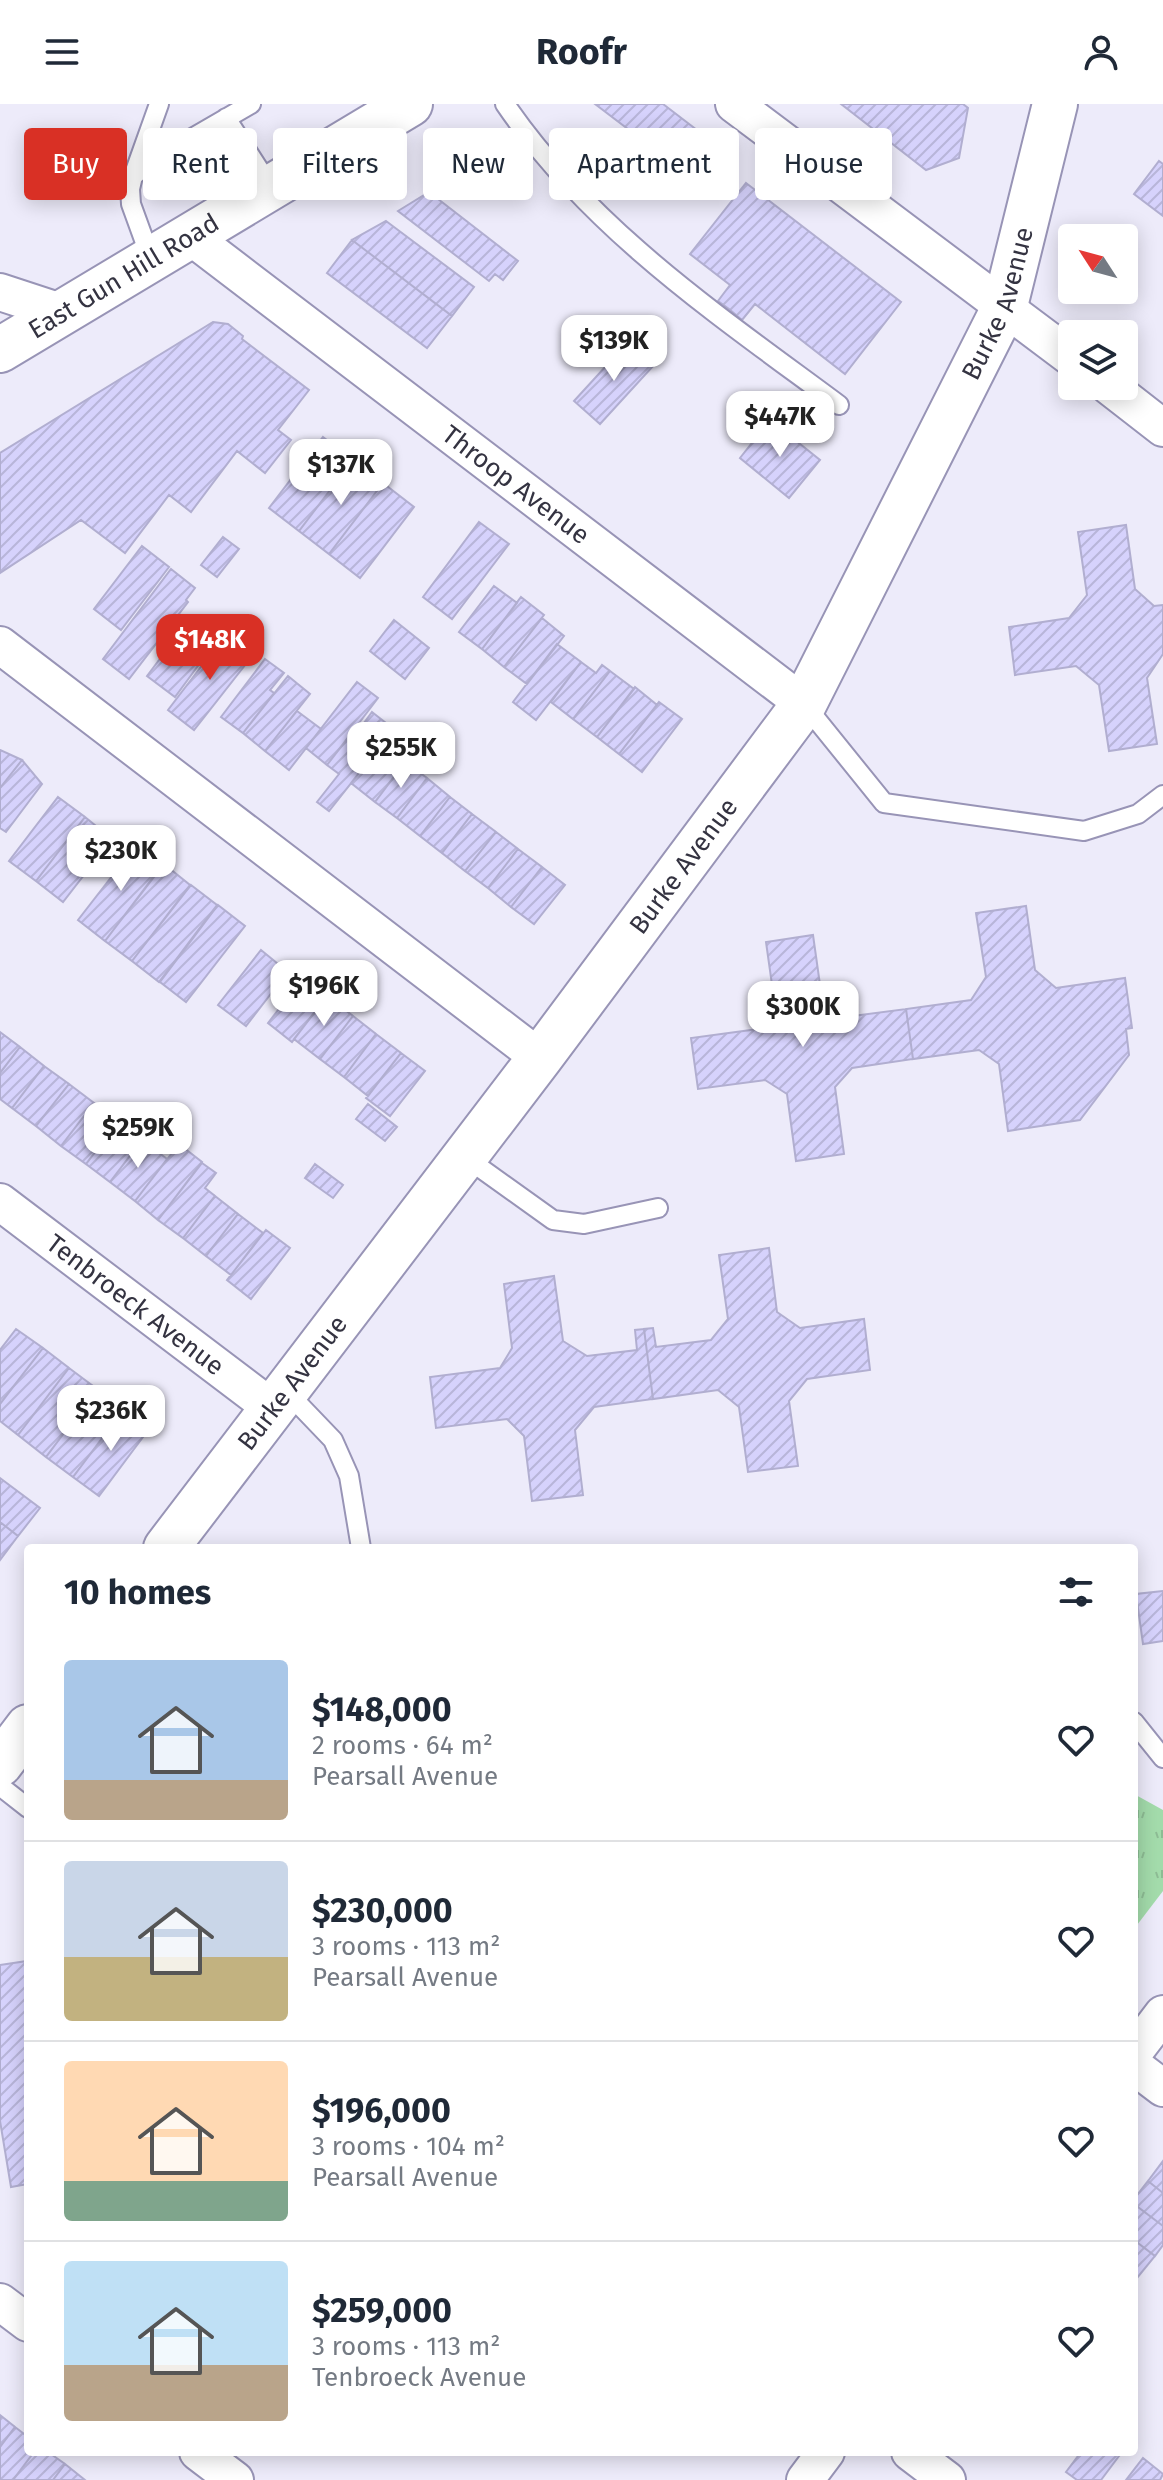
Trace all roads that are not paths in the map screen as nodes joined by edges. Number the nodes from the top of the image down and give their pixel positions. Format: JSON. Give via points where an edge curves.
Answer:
{"nodes":[{"id":1,"x":159,"y":104,"type":"edge"},
{"id":2,"x":251,"y":104,"type":"edge"},
{"id":3,"x":505,"y":104,"type":"edge"},
{"id":4,"x":734,"y":104,"type":"edge"},
{"id":5,"x":1055,"y":104,"type":"edge"},
{"id":6,"x":406,"y":105,"type":"edge"},
{"id":7,"x":226,"y":118,"type":"junction"},
{"id":8,"x":133,"y":176,"type":"junction"},
{"id":9,"x":271,"y":188,"type":"junction"},
{"id":10,"x":190,"y":236,"type":"junction"},
{"id":11,"x":151,"y":259,"type":"junction"},
{"id":12,"x":0,"y":292,"type":"edge"},
{"id":13,"x":1005,"y":306,"type":"junction"},
{"id":14,"x":61,"y":312,"type":"junction"},
{"id":15,"x":1058,"y":347,"type":"edge"},
{"id":16,"x":0,"y":350,"type":"edge"},
{"id":17,"x":1127,"y":400,"type":"edge"},
{"id":18,"x":839,"y":405,"type":"dead end"},
{"id":19,"x":1163,"y":428,"type":"edge"},
{"id":20,"x":0,"y":645,"type":"edge"},
{"id":21,"x":804,"y":704,"type":"junction"},
{"id":22,"x":1163,"y":795,"type":"edge"},
{"id":23,"x":540,"y":1058,"type":"junction"},
{"id":24,"x":465,"y":1157,"type":"junction"},
{"id":25,"x":0,"y":1202,"type":"edge"},
{"id":26,"x":658,"y":1208,"type":"dead end"},
{"id":27,"x":279,"y":1400,"type":"junction"},
{"id":28,"x":169,"y":1544,"type":"edge"},
{"id":29,"x":360,"y":1544,"type":"edge"},
{"id":30,"x":1138,"y":1727,"type":"edge"},
{"id":31,"x":6,"y":1758,"type":"edge"},
{"id":32,"x":1163,"y":1758,"type":"edge"},
{"id":33,"x":24,"y":1799,"type":"edge"},
{"id":34,"x":1163,"y":2014,"type":"edge"},
{"id":35,"x":1138,"y":2047,"type":"edge"},
{"id":36,"x":1138,"y":2069,"type":"edge"},
{"id":37,"x":1163,"y":2088,"type":"edge"},
{"id":38,"x":0,"y":2302,"type":"edge"},
{"id":39,"x":24,"y":2320,"type":"edge"},
{"id":40,"x":203,"y":2456,"type":"edge"},
{"id":41,"x":823,"y":2456,"type":"edge"},
{"id":42,"x":915,"y":2456,"type":"edge"},
{"id":43,"x":235,"y":2480,"type":"edge"},
{"id":44,"x":805,"y":2480,"type":"edge"},
{"id":45,"x":947,"y":2480,"type":"edge"}],
"edges":[{"from":1,"to":8,"type":"lane"},
{"from":2,"to":7,"type":"lane"},
{"from":3,"to":18,"type":"lane","via":[[620,236]]},
{"from":4,"to":13,"type":"street"},
{"from":5,"to":13,"type":"main road","name":"Burke Avenue"},
{"from":6,"to":9,"type":"main road","name":"East Gun Hill Road"},
{"from":7,"to":8,"type":"lane"},
{"from":7,"to":9,"type":"lane"},
{"from":8,"to":11,"type":"lane","via":[[131,204]]},
{"from":9,"to":10,"type":"main road","name":"East Gun Hill Road"},
{"from":10,"to":11,"type":"main road","name":"East Gun Hill Road"},
{"from":10,"to":21,"type":"street","name":"Throop Avenue"},
{"from":11,"to":14,"type":"main road","name":"East Gun Hill Road"},
{"from":12,"to":14,"type":"street"},
{"from":13,"to":15,"type":"street"},
{"from":13,"to":21,"type":"main road","name":"Burke Avenue"},
{"from":14,"to":16,"type":"main road","name":"East Gun Hill Road"},
{"from":17,"to":19,"type":"street"},
{"from":20,"to":23,"type":"street"},
{"from":21,"to":22,"type":"lane","via":[[884,803],[1084,831],[1138,814]]},
{"from":21,"to":23,"type":"main road","name":"Burke Avenue"},
{"from":23,"to":24,"type":"main road","name":"Burke Avenue"},
{"from":24,"to":26,"type":"lane","via":[[553,1220],[584,1224]]},
{"from":24,"to":27,"type":"main road","name":"Burke Avenue"},
{"from":25,"to":27,"type":"street","name":"Tenbroeck Avenue"},
{"from":27,"to":28,"type":"main road","name":"Burke Avenue"},
{"from":27,"to":29,"type":"lane","via":[[333,1440],[349,1476]]},
{"from":30,"to":32,"type":"lane"},
{"from":31,"to":33,"type":"lane"},
{"from":34,"to":35,"type":"street"},
{"from":36,"to":37,"type":"street"},
{"from":38,"to":39,"type":"street"},
{"from":40,"to":43,"type":"street"},
{"from":41,"to":44,"type":"street"},
{"from":42,"to":45,"type":"street"}]}
